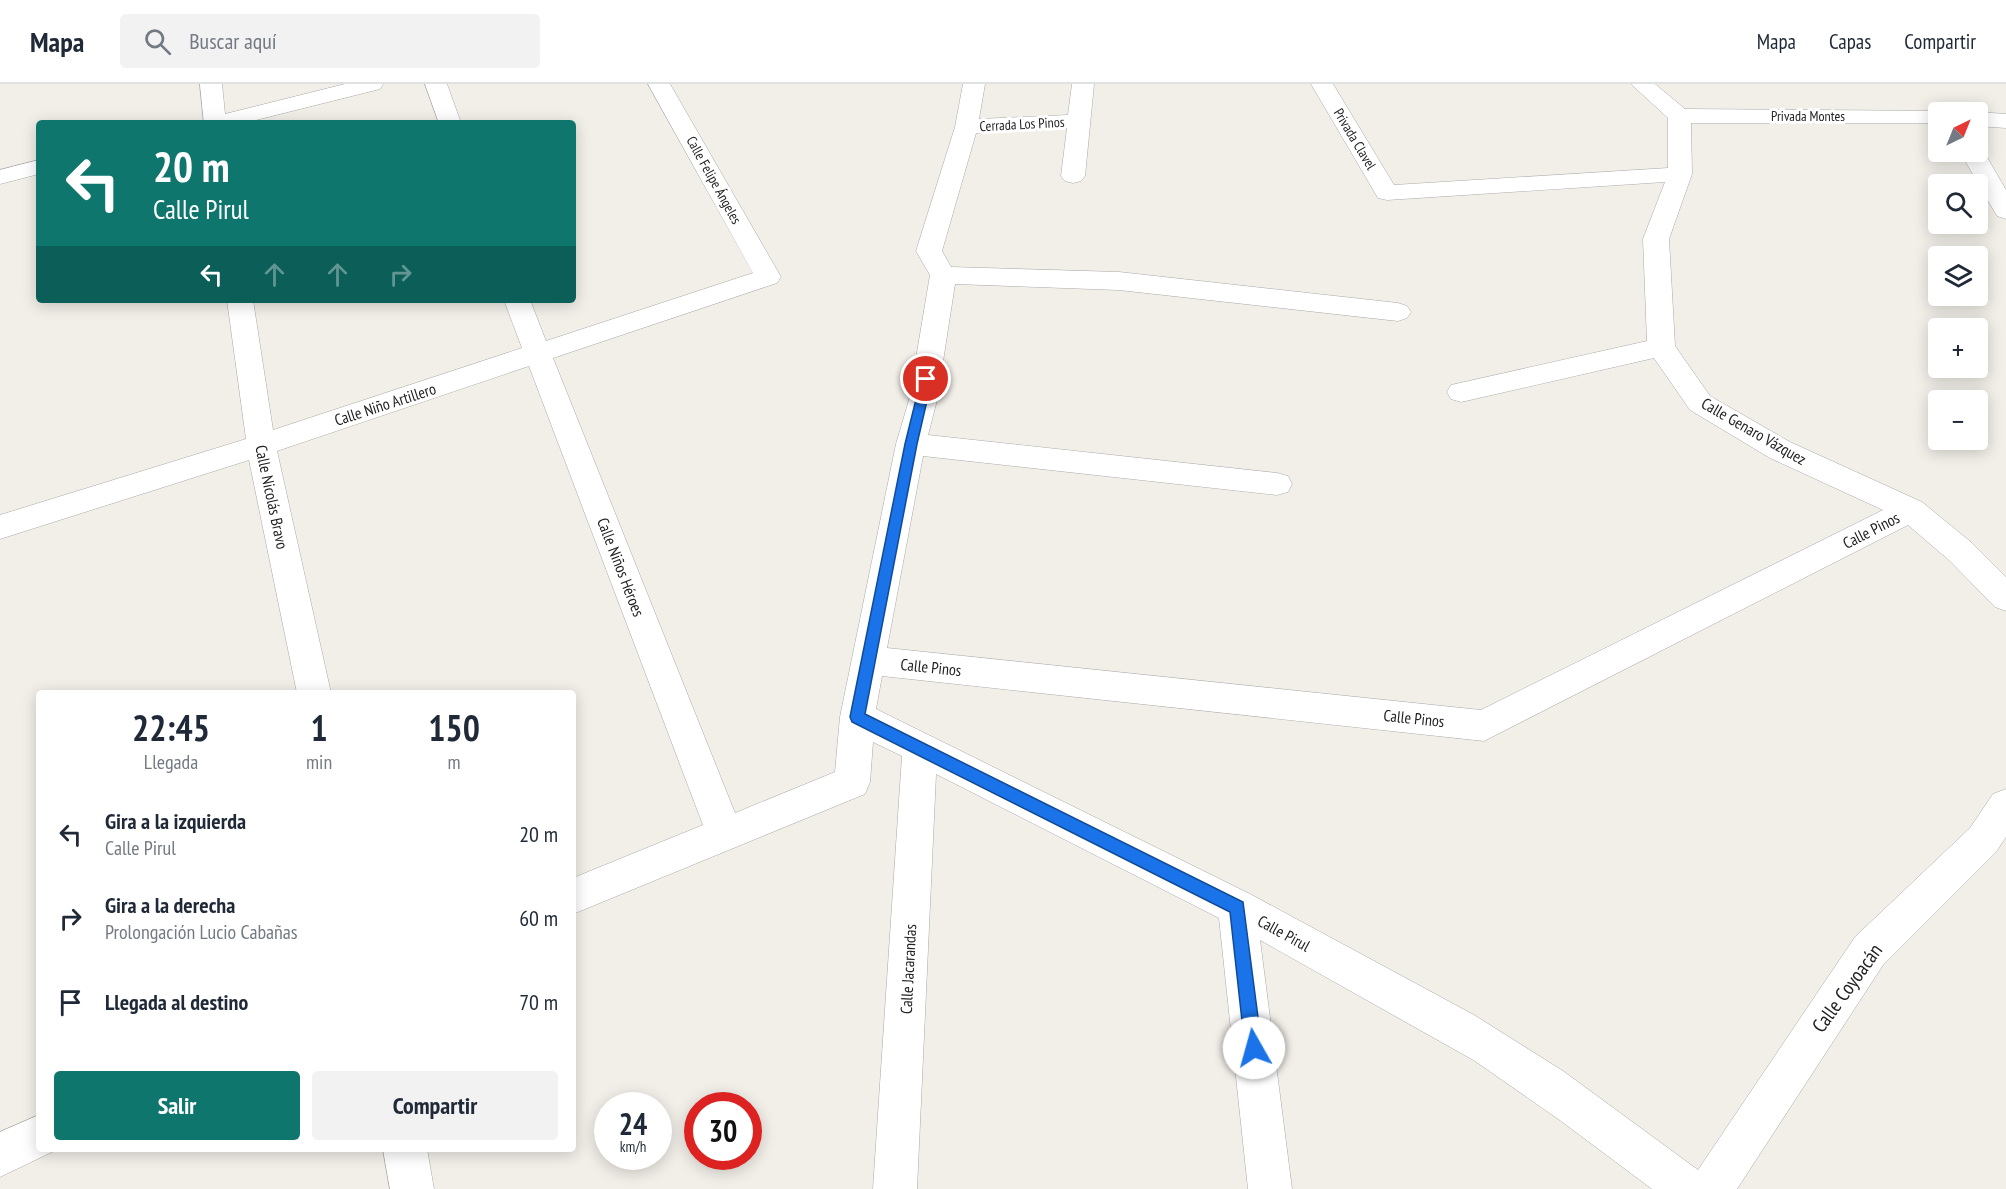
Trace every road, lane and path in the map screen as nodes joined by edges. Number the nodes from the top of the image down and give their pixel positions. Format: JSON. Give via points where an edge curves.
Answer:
{"nodes":[{"id":1,"x":211,"y":84,"type":"edge"},
{"id":2,"x":372,"y":84,"type":"edge"},
{"id":3,"x":436,"y":84,"type":"edge"},
{"id":4,"x":659,"y":84,"type":"edge"},
{"id":5,"x":974,"y":84,"type":"edge"},
{"id":6,"x":1083,"y":84,"type":"edge"},
{"id":7,"x":1322,"y":84,"type":"edge"},
{"id":8,"x":1642,"y":84,"type":"edge"},
{"id":9,"x":1679,"y":116,"type":"junction"},
{"id":10,"x":1928,"y":116,"type":"edge"},
{"id":11,"x":216,"y":120,"type":"edge"},
{"id":12,"x":228,"y":120,"type":"edge"},
{"id":13,"x":449,"y":120,"type":"edge"},
{"id":14,"x":1988,"y":120,"type":"edge"},
{"id":15,"x":1078,"y":121,"type":"junction"},
{"id":16,"x":2006,"y":121,"type":"edge"},
{"id":17,"x":966,"y":127,"type":"junction"},
{"id":18,"x":1978,"y":162,"type":"edge"},
{"id":19,"x":36,"y":168,"type":"edge"},
{"id":20,"x":1680,"y":174,"type":"junction"},
{"id":21,"x":1073,"y":176,"type":"dead end"},
{"id":22,"x":0,"y":177,"type":"edge"},
{"id":23,"x":2006,"y":211,"type":"edge"},
{"id":24,"x":943,"y":275,"type":"junction"},
{"id":25,"x":768,"y":277,"type":"joint"},
{"id":26,"x":240,"y":303,"type":"edge"},
{"id":27,"x":518,"y":303,"type":"edge"},
{"id":28,"x":1398,"y":312,"type":"dead end"},
{"id":29,"x":1661,"y":347,"type":"junction"},
{"id":30,"x":537,"y":354,"type":"junction"},
{"id":31,"x":1461,"y":392,"type":"dead end"},
{"id":32,"x":911,"y":444,"type":"junction"},
{"id":33,"x":261,"y":446,"type":"junction"},
{"id":34,"x":1277,"y":484,"type":"dead end"},
{"id":35,"x":1911,"y":510,"type":"junction"},
{"id":36,"x":0,"y":527,"type":"edge"},
{"id":37,"x":2006,"y":598,"type":"edge"},
{"id":38,"x":868,"y":660,"type":"junction"},
{"id":39,"x":313,"y":690,"type":"edge"},
{"id":40,"x":857,"y":717,"type":"junction"},
{"id":41,"x":920,"y":748,"type":"junction"},
{"id":42,"x":2006,"y":806,"type":"edge"},
{"id":43,"x":725,"y":835,"type":"junction"},
{"id":44,"x":576,"y":895,"type":"edge"},
{"id":45,"x":1237,"y":908,"type":"junction"},
{"id":46,"x":36,"y":1137,"type":"edge"},
{"id":47,"x":406,"y":1152,"type":"edge"},
{"id":48,"x":0,"y":1155,"type":"edge"},
{"id":49,"x":412,"y":1189,"type":"edge"},
{"id":50,"x":895,"y":1189,"type":"edge"},
{"id":51,"x":1270,"y":1189,"type":"edge"},
{"id":52,"x":1688,"y":1189,"type":"edge"},
{"id":53,"x":1711,"y":1189,"type":"edge"}],
"edges":[{"from":1,"to":11,"type":"street"},
{"from":2,"to":12,"type":"street"},
{"from":3,"to":13,"type":"street"},
{"from":4,"to":25,"type":"street","name":"Calle Felipe Ángeles"},
{"from":5,"to":17,"type":"street"},
{"from":6,"to":15,"type":"street","name":"Cerrada Los Pinos"},
{"from":7,"to":20,"type":"street","name":"Privada Clavel","via":[[1387,194]]},
{"from":8,"to":9,"type":"street"},
{"from":9,"to":10,"type":"street","name":"Privada Montes"},
{"from":9,"to":20,"type":"street"},
{"from":14,"to":16,"type":"street"},
{"from":15,"to":17,"type":"street","name":"Cerrada Los Pinos"},
{"from":15,"to":21,"type":"street","name":"Cerrada Los Pinos"},
{"from":17,"to":24,"type":"street","via":[[929,251]]},
{"from":18,"to":23,"type":"street"},
{"from":19,"to":22,"type":"street"},
{"from":20,"to":29,"type":"street","via":[[1656,239]]},
{"from":24,"to":28,"type":"street","via":[[1119,281]]},
{"from":24,"to":32,"type":"street","via":[[923,400]]},
{"from":25,"to":30,"type":"street","name":"Calle Niño Artillero"},
{"from":26,"to":33,"type":"street","name":"Calle Nicolás Bravo"},
{"from":27,"to":30,"type":"street","name":"Calle Niños Héroes"},
{"from":29,"to":31,"type":"street"},
{"from":29,"to":35,"type":"street","name":"Calle Genaro Vázquez","via":[[1700,403],[1780,450]]},
{"from":30,"to":33,"type":"street","name":"Calle Niño Artillero"},
{"from":30,"to":43,"type":"street","name":"Calle Niños Héroes"},
{"from":32,"to":34,"type":"street"},
{"from":32,"to":38,"type":"street"},
{"from":33,"to":36,"type":"street","name":"Calle Niño Artillero"},
{"from":33,"to":39,"type":"street","name":"Calle Nicolás Bravo"},
{"from":35,"to":37,"type":"street","name":"Calle Genaro Vázquez","via":[[1961,552]]},
{"from":35,"to":38,"type":"street","name":"Calle Pinos","via":[[1484,726]]},
{"from":38,"to":40,"type":"street"},
{"from":40,"to":41,"type":"street","name":"Calle Pirul"},
{"from":40,"to":43,"type":"street","via":[[852,782]]},
{"from":41,"to":45,"type":"street","name":"Calle Pirul"},
{"from":41,"to":50,"type":"street","name":"Calle Jacarandas"},
{"from":42,"to":53,"type":"street","name":"Calle Coyoacán","via":[[1983,840],[1869,951]]},
{"from":43,"to":44,"type":"street"},
{"from":45,"to":51,"type":"street"},
{"from":45,"to":52,"type":"street","name":"Calle Pirul","via":[[1461,1030],[1590,1116]]},
{"from":46,"to":48,"type":"street"},
{"from":47,"to":49,"type":"street"}]}
